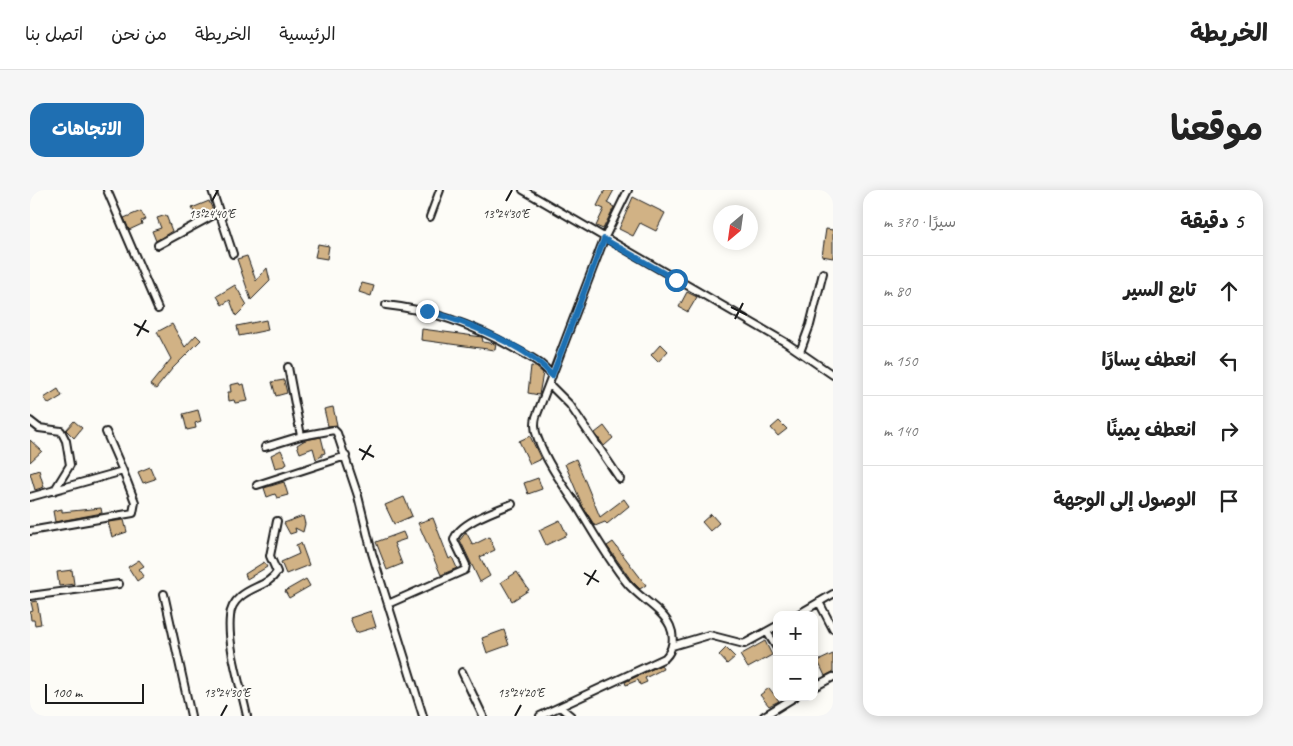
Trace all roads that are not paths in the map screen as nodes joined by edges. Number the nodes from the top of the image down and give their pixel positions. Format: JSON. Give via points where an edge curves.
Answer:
{"nodes":[{"id":1,"x":107,"y":190,"type":"edge"},
{"id":2,"x":212,"y":190,"type":"edge"},
{"id":3,"x":440,"y":190,"type":"edge"},
{"id":4,"x":523,"y":190,"type":"edge"},
{"id":5,"x":628,"y":190,"type":"edge"},
{"id":6,"x":219,"y":212,"type":"junction"},
{"id":7,"x":430,"y":217,"type":"dead end"},
{"id":8,"x":604,"y":239,"type":"junction"},
{"id":9,"x":158,"y":245,"type":"dead end"},
{"id":10,"x":233,"y":254,"type":"dead end"},
{"id":11,"x":823,"y":273,"type":"dead end"},
{"id":12,"x":386,"y":306,"type":"dead end"},
{"id":13,"x":158,"y":309,"type":"dead end"},
{"id":14,"x":800,"y":352,"type":"junction"},
{"id":15,"x":288,"y":367,"type":"dead end"},
{"id":16,"x":833,"y":375,"type":"edge"},
{"id":17,"x":552,"y":376,"type":"junction"},
{"id":18,"x":549,"y":384,"type":"junction"},
{"id":19,"x":30,"y":421,"type":"edge"},
{"id":20,"x":106,"y":432,"type":"dead end"},
{"id":21,"x":300,"y":436,"type":"junction"},
{"id":22,"x":265,"y":447,"type":"dead end"},
{"id":23,"x":346,"y":456,"type":"junction"},
{"id":24,"x":123,"y":471,"type":"junction"},
{"id":25,"x":620,"y":479,"type":"dead end"},
{"id":26,"x":257,"y":485,"type":"dead end"},
{"id":27,"x":53,"y":492,"type":"junction"},
{"id":28,"x":30,"y":497,"type":"edge"},
{"id":29,"x":512,"y":504,"type":"dead end"},
{"id":30,"x":277,"y":521,"type":"dead end"},
{"id":31,"x":30,"y":530,"type":"edge"},
{"id":32,"x":119,"y":584,"type":"dead end"},
{"id":33,"x":164,"y":594,"type":"dead end"},
{"id":34,"x":833,"y":594,"type":"edge"},
{"id":35,"x":30,"y":596,"type":"edge"},
{"id":36,"x":818,"y":602,"type":"junction"},
{"id":37,"x":388,"y":604,"type":"junction"},
{"id":38,"x":803,"y":611,"type":"edge"},
{"id":39,"x":773,"y":629,"type":"edge"},
{"id":40,"x":833,"y":629,"type":"edge"},
{"id":41,"x":768,"y":632,"type":"junction"},
{"id":42,"x":773,"y":641,"type":"edge"},
{"id":43,"x":672,"y":646,"type":"junction"},
{"id":44,"x":462,"y":672,"type":"dead end"},
{"id":45,"x":833,"y":677,"type":"edge"},
{"id":46,"x":818,"y":685,"type":"edge"},
{"id":47,"x":788,"y":701,"type":"edge"},
{"id":48,"x":560,"y":707,"type":"junction"},
{"id":49,"x":191,"y":716,"type":"edge"},
{"id":50,"x":248,"y":716,"type":"edge"},
{"id":51,"x":422,"y":716,"type":"edge"},
{"id":52,"x":483,"y":716,"type":"edge"},
{"id":53,"x":540,"y":716,"type":"edge"},
{"id":54,"x":571,"y":716,"type":"edge"},
{"id":55,"x":764,"y":716,"type":"edge"}],
"edges":[{"from":1,"to":13,"type":"street"},
{"from":2,"to":6,"type":"street"},
{"from":3,"to":7,"type":"street"},
{"from":4,"to":8,"type":"street"},
{"from":5,"to":8,"type":"street"},
{"from":6,"to":9,"type":"street"},
{"from":6,"to":10,"type":"street"},
{"from":8,"to":14,"type":"street"},
{"from":8,"to":17,"type":"street"},
{"from":11,"to":14,"type":"street"},
{"from":12,"to":17,"type":"street","via":[[427,311],[471,326],[536,361]]},
{"from":14,"to":16,"type":"street"},
{"from":15,"to":21,"type":"street"},
{"from":17,"to":18,"type":"street"},
{"from":18,"to":25,"type":"street","via":[[570,404]]},
{"from":18,"to":43,"type":"street","via":[[535,421],[542,447],[617,570],[636,594],[669,624],[673,634]]},
{"from":19,"to":27,"type":"street","via":[[39,428],[61,431],[66,441],[70,465]]},
{"from":20,"to":24,"type":"street"},
{"from":21,"to":22,"type":"street"},
{"from":21,"to":23,"type":"street","via":[[336,431]]},
{"from":23,"to":26,"type":"street"},
{"from":23,"to":37,"type":"street"},
{"from":24,"to":27,"type":"street"},
{"from":24,"to":31,"type":"street","via":[[135,502],[133,513]]},
{"from":27,"to":28,"type":"street"},
{"from":29,"to":37,"type":"street","via":[[485,515],[456,534],[454,540],[466,565],[464,570]]},
{"from":30,"to":50,"type":"street","via":[[270,556],[277,572],[271,581],[239,598],[234,603],[230,618]]},
{"from":32,"to":35,"type":"street"},
{"from":33,"to":49,"type":"street"},
{"from":34,"to":36,"type":"street"},
{"from":36,"to":38,"type":"street"},
{"from":36,"to":40,"type":"street"},
{"from":37,"to":51,"type":"street"},
{"from":39,"to":41,"type":"street"},
{"from":41,"to":42,"type":"street"},
{"from":41,"to":43,"type":"street","via":[[744,644],[709,636]]},
{"from":43,"to":48,"type":"street","via":[[665,658]]},
{"from":44,"to":52,"type":"street"},
{"from":45,"to":46,"type":"street"},
{"from":47,"to":55,"type":"street"},
{"from":48,"to":53,"type":"street"},
{"from":48,"to":54,"type":"street"}]}
